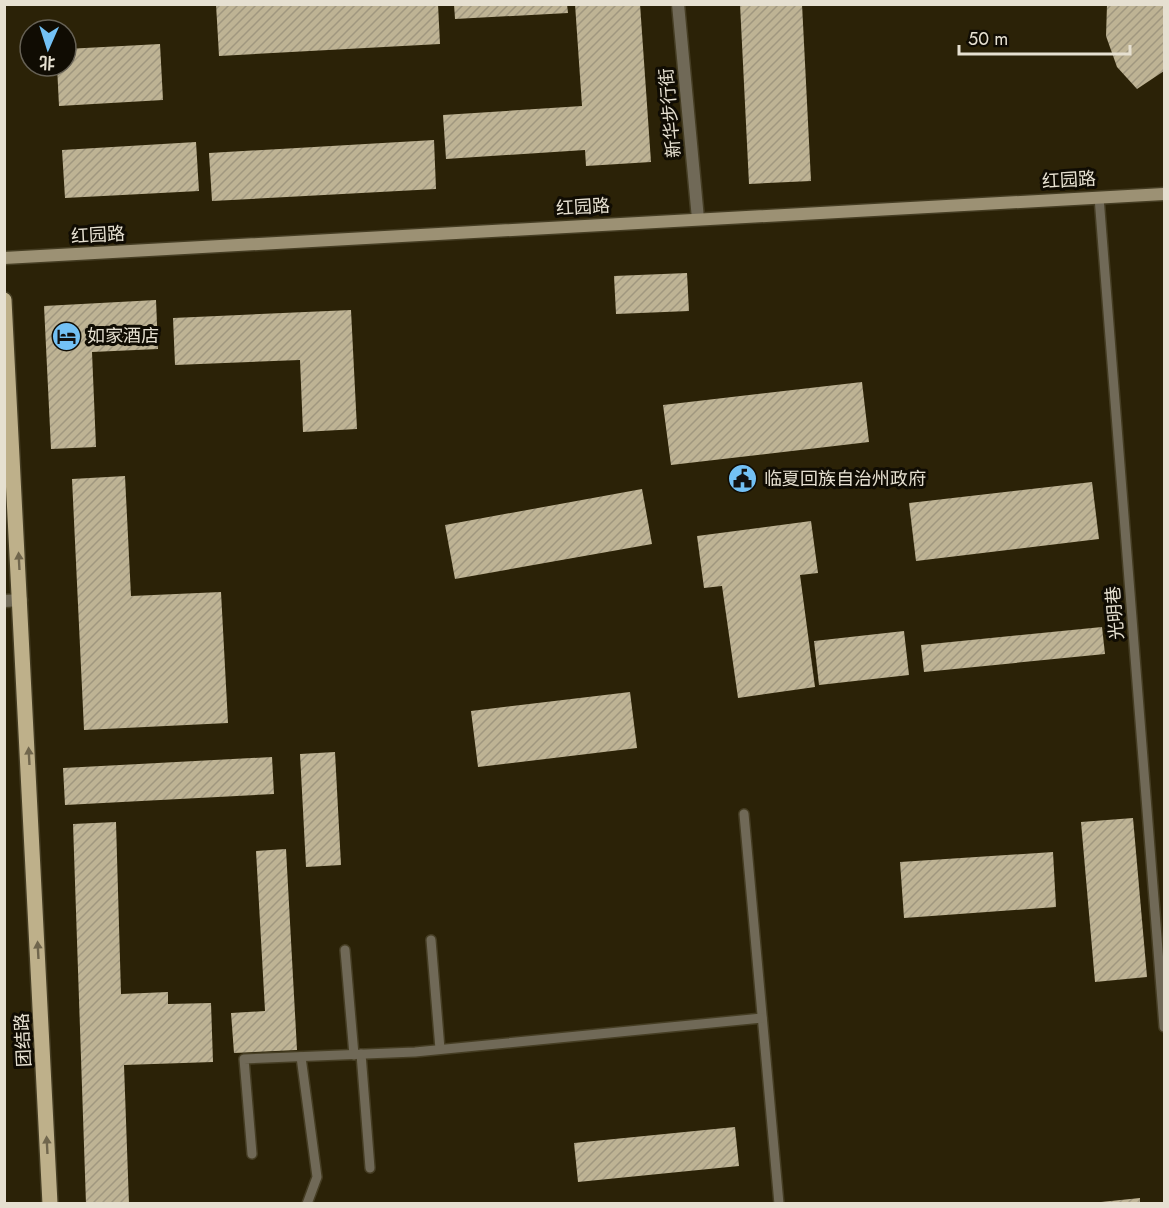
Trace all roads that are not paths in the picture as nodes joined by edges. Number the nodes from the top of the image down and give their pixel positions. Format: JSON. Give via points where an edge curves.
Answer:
{"nodes":[{"id":1,"x":678,"y":4,"type":"edge"},
{"id":2,"x":1164,"y":194,"type":"edge"},
{"id":3,"x":1099,"y":196,"type":"junction"},
{"id":4,"x":698,"y":219,"type":"junction"},
{"id":5,"x":4,"y":258,"type":"edge"},
{"id":6,"x":4,"y":300,"type":"edge"},
{"id":7,"x":21,"y":600,"type":"junction"},
{"id":8,"x":4,"y":601,"type":"edge"},
{"id":9,"x":744,"y":814,"type":"dead end"},
{"id":10,"x":431,"y":940,"type":"dead end"},
{"id":11,"x":345,"y":950,"type":"dead end"},
{"id":12,"x":762,"y":1018,"type":"junction"},
{"id":13,"x":1164,"y":1027,"type":"edge"},
{"id":14,"x":440,"y":1049,"type":"junction"},
{"id":15,"x":358,"y":1055,"type":"junction"},
{"id":16,"x":301,"y":1057,"type":"junction"},
{"id":17,"x":252,"y":1154,"type":"dead end"},
{"id":18,"x":370,"y":1168,"type":"dead end"},
{"id":19,"x":50,"y":1203,"type":"edge"},
{"id":20,"x":307,"y":1203,"type":"edge"},
{"id":21,"x":779,"y":1203,"type":"edge"}],
"edges":[{"from":1,"to":4,"type":"street","name":"新华步行街"},
{"from":2,"to":3,"type":"main road","name":"红园路"},
{"from":3,"to":4,"type":"main road","name":"红园路"},
{"from":3,"to":13,"type":"lane","name":"光明巷"},
{"from":4,"to":5,"type":"main road","name":"红园路"},
{"from":7,"to":6,"type":"main road","name":"团结路","one_way":true},
{"from":7,"to":8,"type":"street"},
{"from":19,"to":7,"type":"main road","name":"团结路","one_way":true},
{"from":9,"to":12,"type":"lane"},
{"from":10,"to":14,"type":"lane"},
{"from":11,"to":15,"type":"lane"},
{"from":12,"to":14,"type":"lane"},
{"from":12,"to":21,"type":"lane"},
{"from":14,"to":15,"type":"lane"},
{"from":15,"to":16,"type":"lane"},
{"from":15,"to":18,"type":"lane"},
{"from":16,"to":17,"type":"lane","via":[[244,1059]]},
{"from":16,"to":20,"type":"lane","via":[[317,1177]]}]}
